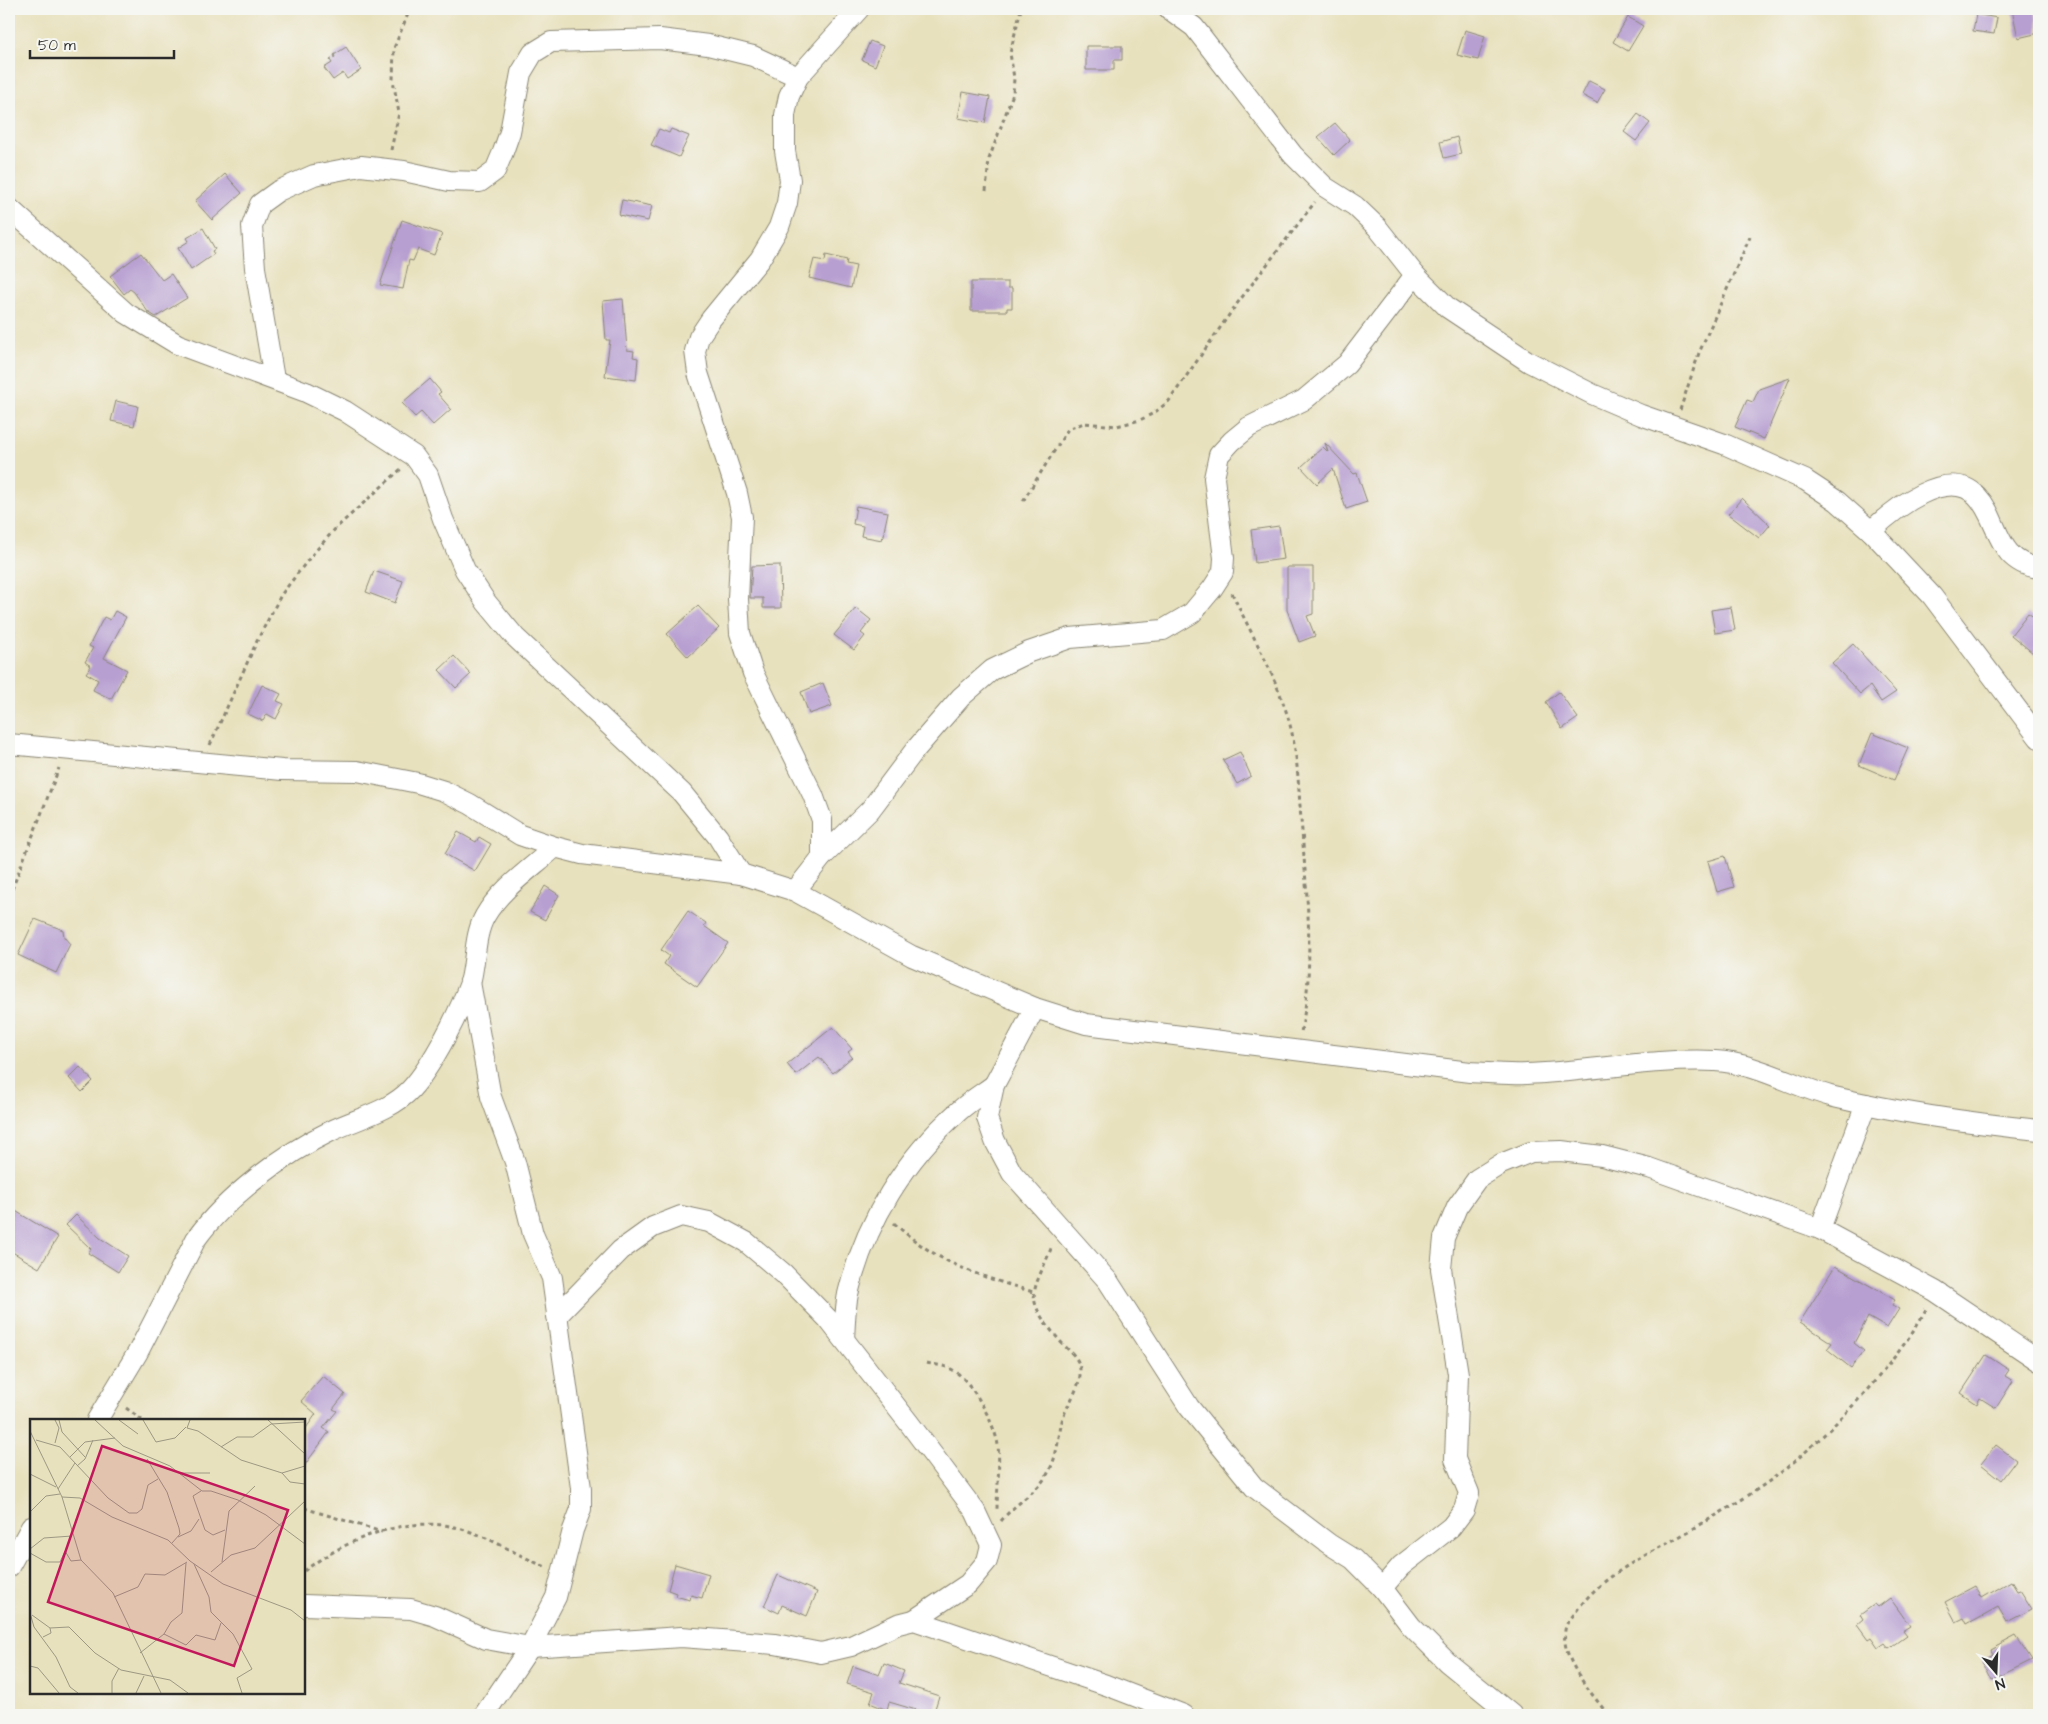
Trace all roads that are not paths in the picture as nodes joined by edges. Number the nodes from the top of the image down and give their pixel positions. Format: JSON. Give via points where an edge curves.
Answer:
{"nodes":[{"id":1,"x":858,"y":9,"type":"edge"},
{"id":2,"x":1169,"y":9,"type":"edge"},
{"id":3,"x":798,"y":77,"type":"junction"},
{"id":4,"x":9,"y":208,"type":"edge"},
{"id":5,"x":1415,"y":275,"type":"junction"},
{"id":6,"x":274,"y":379,"type":"junction"},
{"id":7,"x":1871,"y":531,"type":"junction"},
{"id":8,"x":2039,"y":568,"type":"edge"},
{"id":9,"x":2038,"y":734,"type":"edge"},
{"id":10,"x":9,"y":744,"type":"edge"},
{"id":11,"x":555,"y":847,"type":"junction"},
{"id":12,"x":822,"y":857,"type":"junction"},
{"id":13,"x":741,"y":874,"type":"junction"},
{"id":14,"x":796,"y":891,"type":"junction"},
{"id":15,"x":470,"y":982,"type":"junction"},
{"id":16,"x":1035,"y":1008,"type":"junction"},
{"id":17,"x":994,"y":1085,"type":"junction"},
{"id":18,"x":1866,"y":1104,"type":"junction"},
{"id":19,"x":2039,"y":1130,"type":"edge"},
{"id":20,"x":1820,"y":1229,"type":"junction"},
{"id":21,"x":557,"y":1316,"type":"junction"},
{"id":22,"x":844,"y":1339,"type":"junction"},
{"id":23,"x":2039,"y":1361,"type":"edge"},
{"id":24,"x":98,"y":1419,"type":"edge"},
{"id":25,"x":30,"y":1529,"type":"edge"},
{"id":26,"x":16,"y":1557,"type":"edge"},
{"id":27,"x":1382,"y":1588,"type":"junction"},
{"id":28,"x":305,"y":1605,"type":"edge"},
{"id":29,"x":914,"y":1620,"type":"junction"},
{"id":30,"x":530,"y":1647,"type":"junction"},
{"id":31,"x":484,"y":1715,"type":"edge"},
{"id":32,"x":1184,"y":1715,"type":"edge"},
{"id":33,"x":1512,"y":1715,"type":"edge"}],
"edges":[{"from":1,"to":3,"type":"street"},
{"from":2,"to":5,"type":"street","via":[[1194,27],[1294,155],[1325,187],[1355,206],[1377,227]]},
{"from":3,"to":6,"type":"street","via":[[754,56],[708,45],[660,39],[551,42],[533,53],[521,73],[510,132],[495,171],[480,182],[449,181],[361,166],[314,175],[278,190],[260,204],[252,226],[255,268]]},
{"from":3,"to":12,"type":"street","via":[[785,115],[785,151],[790,180],[779,227],[760,259],[711,319],[699,337],[696,351],[698,374],[742,517],[738,599],[740,633],[753,673],[813,795],[822,820]]},
{"from":4,"to":6,"type":"street","via":[[126,313],[177,344]]},
{"from":5,"to":7,"type":"street","via":[[1448,308],[1529,362],[1641,416],[1724,444],[1805,480],[1837,501]]},
{"from":5,"to":12,"type":"street","via":[[1347,364],[1304,400],[1249,427],[1219,455],[1214,478],[1223,572],[1192,613],[1163,630],[1070,638],[1029,652],[992,670],[961,697],[914,750],[870,810]]},
{"from":6,"to":13,"type":"street","via":[[344,411],[414,456],[428,474],[465,570],[486,602],[515,637],[682,793],[718,837]]},
{"from":7,"to":8,"type":"street","via":[[1894,510],[1915,497],[1951,485],[1966,487],[1978,497],[2004,547],[2021,564]]},
{"from":7,"to":9,"type":"street","via":[[1932,596]]},
{"from":10,"to":11,"type":"street","via":[[282,770],[326,769],[389,776],[444,791],[520,835]]},
{"from":11,"to":13,"type":"street","via":[[582,854]]},
{"from":11,"to":15,"type":"street","via":[[507,890],[484,918]]},
{"from":12,"to":14,"type":"street"},
{"from":13,"to":14,"type":"street"},
{"from":14,"to":16,"type":"street","via":[[912,956]]},
{"from":15,"to":21,"type":"street","via":[[490,1097],[515,1162],[533,1234],[552,1278]]},
{"from":15,"to":24,"type":"street","via":[[426,1070],[401,1099],[329,1132],[267,1170],[207,1223],[138,1352]]},
{"from":16,"to":17,"type":"street"},
{"from":16,"to":18,"type":"street","via":[[1086,1024],[1470,1072],[1524,1074],[1716,1061],[1746,1066],[1797,1085]]},
{"from":17,"to":22,"type":"street","via":[[960,1110],[915,1156],[890,1192],[864,1245],[848,1295]]},
{"from":17,"to":27,"type":"street","via":[[987,1118],[994,1141],[1012,1173],[1108,1281],[1189,1408],[1254,1487],[1353,1559]]},
{"from":18,"to":19,"type":"street"},
{"from":18,"to":20,"type":"street"},
{"from":20,"to":23,"type":"street","via":[[1935,1291]]},
{"from":20,"to":27,"type":"street","via":[[1649,1168],[1602,1156],[1561,1151],[1531,1152],[1500,1164],[1477,1179],[1457,1207],[1444,1238],[1441,1268],[1458,1374],[1456,1459],[1469,1493],[1464,1510],[1451,1527],[1401,1566]]},
{"from":21,"to":22,"type":"street","via":[[621,1250],[653,1227],[681,1216],[709,1222],[746,1242],[784,1274]]},
{"from":21,"to":30,"type":"street","via":[[581,1488],[581,1509],[556,1597]]},
{"from":22,"to":29,"type":"street","via":[[975,1512],[991,1545],[987,1562],[968,1584]]},
{"from":25,"to":26,"type":"street"},
{"from":27,"to":33,"type":"street","via":[[1411,1626],[1447,1662]]},
{"from":28,"to":30,"type":"street","via":[[411,1609],[486,1639]]},
{"from":29,"to":30,"type":"street","via":[[851,1646],[821,1652],[775,1644],[681,1637]]},
{"from":29,"to":32,"type":"street"},
{"from":30,"to":31,"type":"street"}]}
